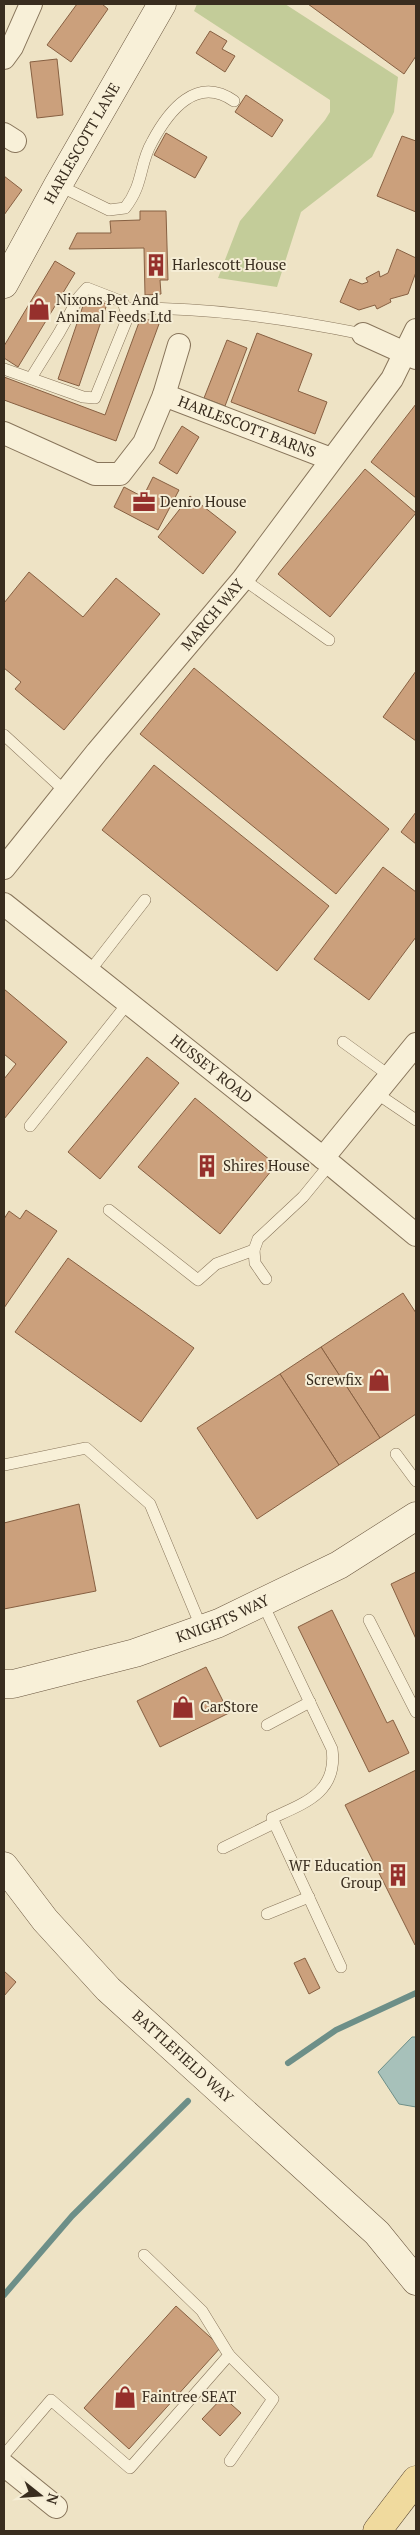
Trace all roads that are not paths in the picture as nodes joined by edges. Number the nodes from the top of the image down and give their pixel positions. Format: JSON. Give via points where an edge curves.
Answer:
{"nodes":[{"id":1,"x":31,"y":4,"type":"edge"},
{"id":2,"x":162,"y":4,"type":"edge"},
{"id":3,"x":4,"y":58,"type":"edge"},
{"id":4,"x":234,"y":101,"type":"dead end"},
{"id":5,"x":58,"y":185,"type":"junction"},
{"id":6,"x":4,"y":284,"type":"edge"},
{"id":7,"x":125,"y":308,"type":"junction"},
{"id":8,"x":416,"y":330,"type":"edge"},
{"id":9,"x":363,"y":334,"type":"joint"},
{"id":10,"x":179,"y":345,"type":"dead end"},
{"id":11,"x":411,"y":355,"type":"edge"},
{"id":12,"x":4,"y":369,"type":"edge"},
{"id":13,"x":31,"y":378,"type":"junction"},
{"id":14,"x":164,"y":394,"type":"junction"},
{"id":15,"x":4,"y":433,"type":"edge"},
{"id":16,"x":331,"y":459,"type":"junction"},
{"id":17,"x":243,"y":579,"type":"junction"},
{"id":18,"x":329,"y":640,"type":"dead end"},
{"id":19,"x":4,"y":736,"type":"edge"},
{"id":20,"x":65,"y":791,"type":"junction"},
{"id":21,"x":4,"y":868,"type":"edge"},
{"id":22,"x":145,"y":900,"type":"dead end"},
{"id":23,"x":4,"y":904,"type":"edge"},
{"id":24,"x":89,"y":972,"type":"junction"},
{"id":25,"x":128,"y":1003,"type":"junction"},
{"id":26,"x":343,"y":1042,"type":"dead end"},
{"id":27,"x":416,"y":1046,"type":"edge"},
{"id":28,"x":390,"y":1076,"type":"junction"},
{"id":29,"x":376,"y":1093,"type":"junction"},
{"id":30,"x":416,"y":1120,"type":"edge"},
{"id":31,"x":30,"y":1126,"type":"dead end"},
{"id":32,"x":326,"y":1161,"type":"junction"},
{"id":33,"x":108,"y":1210,"type":"dead end"},
{"id":34,"x":416,"y":1236,"type":"edge"},
{"id":35,"x":254,"y":1250,"type":"junction"},
{"id":36,"x":266,"y":1279,"type":"dead end"},
{"id":37,"x":396,"y":1454,"type":"dead end"},
{"id":38,"x":4,"y":1464,"type":"edge"},
{"id":39,"x":416,"y":1482,"type":"edge"},
{"id":40,"x":416,"y":1516,"type":"edge"},
{"id":41,"x":262,"y":1602,"type":"junction"},
{"id":42,"x":369,"y":1620,"type":"dead end"},
{"id":43,"x":202,"y":1629,"type":"junction"},
{"id":44,"x":7,"y":1689,"type":"edge"},
{"id":45,"x":310,"y":1702,"type":"junction"},
{"id":46,"x":416,"y":1712,"type":"edge"},
{"id":47,"x":267,"y":1724,"type":"dead end"},
{"id":48,"x":274,"y":1822,"type":"junction"},
{"id":49,"x":223,"y":1848,"type":"dead end"},
{"id":50,"x":4,"y":1866,"type":"edge"},
{"id":51,"x":309,"y":1898,"type":"junction"},
{"id":52,"x":267,"y":1914,"type":"dead end"},
{"id":53,"x":341,"y":1967,"type":"dead end"},
{"id":54,"x":377,"y":2233,"type":"junction"},
{"id":55,"x":416,"y":2248,"type":"edge"},
{"id":56,"x":144,"y":2255,"type":"dead end"},
{"id":57,"x":416,"y":2280,"type":"edge"},
{"id":58,"x":229,"y":2355,"type":"junction"},
{"id":59,"x":4,"y":2455,"type":"edge"},
{"id":60,"x":230,"y":2461,"type":"dead end"},
{"id":61,"x":4,"y":2465,"type":"edge"},
{"id":62,"x":416,"y":2480,"type":"edge"},
{"id":63,"x":56,"y":2507,"type":"dead end"},
{"id":64,"x":377,"y":2531,"type":"edge"}],
"edges":[{"from":1,"to":3,"type":"street"},
{"from":2,"to":5,"type":"street","name":"HARLESCOTT LANE"},
{"from":4,"to":5,"type":"lane","via":[[226,95],[202,91],[180,103],[151,142],[135,196],[125,208],[109,210]]},
{"from":5,"to":6,"type":"street","name":"HARLESCOTT LANE"},
{"from":7,"to":9,"type":"lane","via":[[236,312]]},
{"from":7,"to":13,"type":"lane","via":[[123,302],[87,288]]},
{"from":7,"to":13,"type":"lane","via":[[128,317],[95,398],[83,397]]},
{"from":8,"to":11,"type":"street","name":"MARCH WAY"},
{"from":9,"to":11,"type":"street"},
{"from":10,"to":14,"type":"street","name":"HARLESCOTT BARNS"},
{"from":11,"to":16,"type":"street","name":"MARCH WAY"},
{"from":12,"to":13,"type":"lane"},
{"from":14,"to":15,"type":"street","name":"HARLESCOTT BARNS","via":[[144,443],[120,474],[95,474]]},
{"from":14,"to":16,"type":"street","name":"HARLESCOTT BARNS"},
{"from":16,"to":17,"type":"street","name":"MARCH WAY"},
{"from":17,"to":18,"type":"lane"},
{"from":17,"to":20,"type":"street","name":"MARCH WAY"},
{"from":19,"to":20,"type":"lane"},
{"from":20,"to":21,"type":"street","name":"MARCH WAY"},
{"from":22,"to":24,"type":"lane"},
{"from":23,"to":24,"type":"street","name":"HUSSEY ROAD"},
{"from":24,"to":25,"type":"street","name":"HUSSEY ROAD"},
{"from":25,"to":31,"type":"lane"},
{"from":25,"to":32,"type":"street","name":"HUSSEY ROAD"},
{"from":26,"to":28,"type":"lane"},
{"from":27,"to":28,"type":"street"},
{"from":28,"to":29,"type":"street"},
{"from":29,"to":30,"type":"lane"},
{"from":29,"to":32,"type":"street"},
{"from":32,"to":34,"type":"street","name":"HUSSEY ROAD"},
{"from":32,"to":35,"type":"lane","via":[[303,1197],[258,1239]]},
{"from":33,"to":35,"type":"lane","via":[[198,1280],[216,1264]]},
{"from":35,"to":36,"type":"lane","via":[[255,1263]]},
{"from":37,"to":39,"type":"lane"},
{"from":38,"to":43,"type":"lane","via":[[86,1448],[150,1504]]},
{"from":40,"to":41,"type":"street","name":"KNIGHTS WAY","via":[[340,1565]]},
{"from":41,"to":43,"type":"street","name":"KNIGHTS WAY"},
{"from":41,"to":45,"type":"lane"},
{"from":42,"to":46,"type":"lane"},
{"from":43,"to":44,"type":"street","name":"KNIGHTS WAY","via":[[135,1654]]},
{"from":45,"to":47,"type":"lane"},
{"from":45,"to":48,"type":"lane","via":[[332,1749],[334,1766],[328,1779],[309,1801],[272,1818]]},
{"from":48,"to":49,"type":"lane"},
{"from":48,"to":51,"type":"lane"},
{"from":50,"to":54,"type":"street","name":"BATTLEFIELD WAY","via":[[45,1920],[108,1989]]},
{"from":51,"to":52,"type":"lane"},
{"from":51,"to":53,"type":"lane"},
{"from":54,"to":55,"type":"street","name":"BATTLEFIELD WAY"},
{"from":54,"to":57,"type":"street","name":"BATTLEFIELD WAY"},
{"from":56,"to":58,"type":"lane","via":[[202,2311]]},
{"from":58,"to":59,"type":"lane","via":[[130,2468],[51,2400]]},
{"from":58,"to":60,"type":"lane","via":[[273,2399]]},
{"from":61,"to":63,"type":"street"},
{"from":62,"to":64,"type":"main road"}]}
